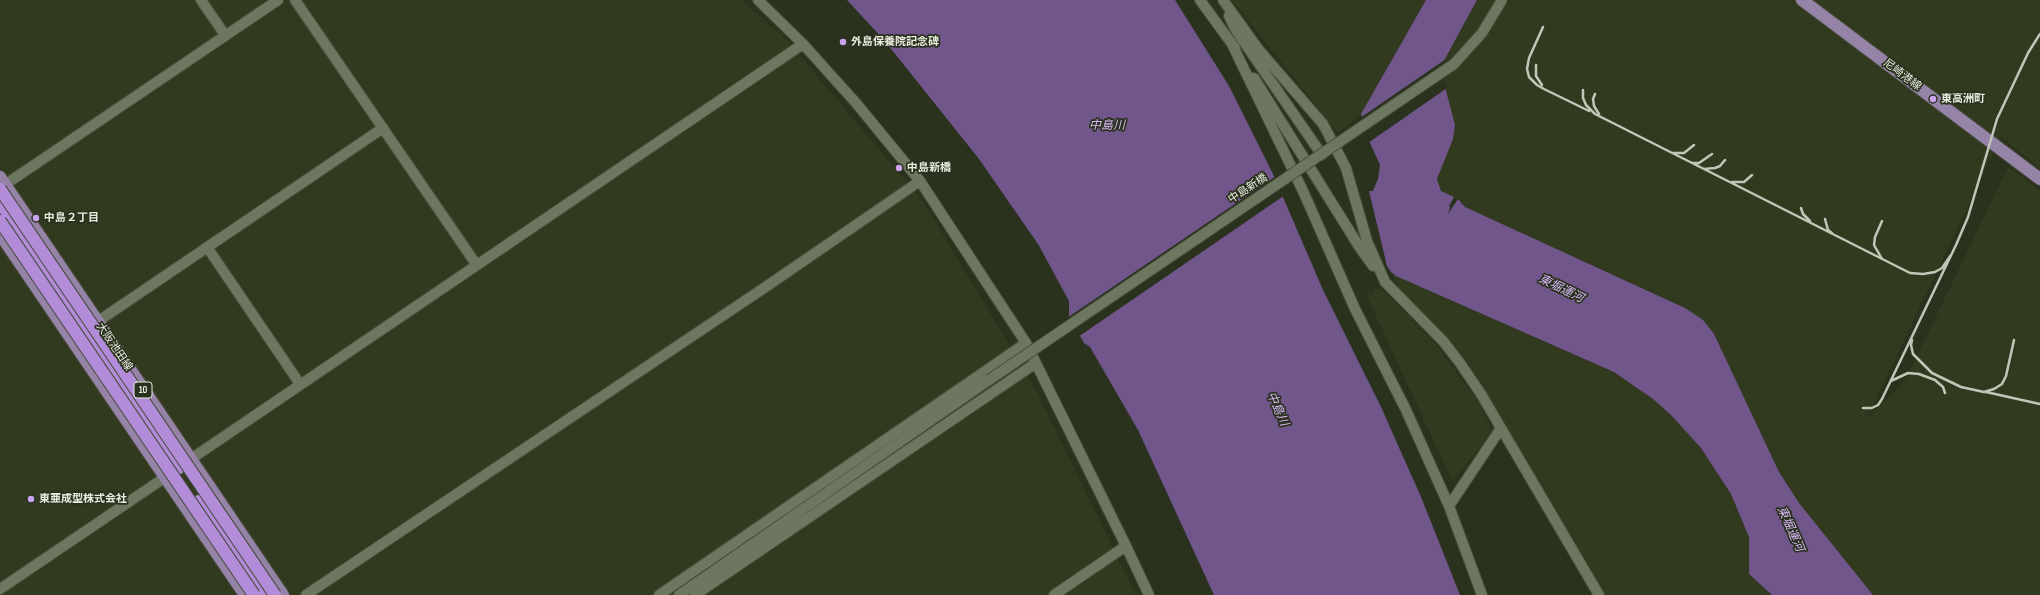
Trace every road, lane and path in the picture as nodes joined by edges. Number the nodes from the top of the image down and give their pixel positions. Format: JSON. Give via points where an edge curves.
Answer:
{"nodes":[{"id":1,"x":201,"y":0,"type":"edge"},
{"id":2,"x":278,"y":0,"type":"edge"},
{"id":3,"x":295,"y":0,"type":"edge"},
{"id":4,"x":758,"y":0,"type":"edge"},
{"id":5,"x":1200,"y":0,"type":"edge"},
{"id":6,"x":1502,"y":0,"type":"edge"},
{"id":7,"x":1802,"y":0,"type":"edge"},
{"id":8,"x":1225,"y":2,"type":"edge"},
{"id":9,"x":225,"y":35,"type":"junction"},
{"id":10,"x":1231,"y":42,"type":"junction"},
{"id":11,"x":802,"y":44,"type":"junction"},
{"id":12,"x":383,"y":128,"type":"junction"},
{"id":13,"x":1322,"y":155,"type":"junction"},
{"id":14,"x":2040,"y":178,"type":"edge"},
{"id":15,"x":920,"y":181,"type":"junction"},
{"id":16,"x":1,"y":184,"type":"edge"},
{"id":17,"x":0,"y":202,"type":"edge"},
{"id":18,"x":0,"y":221,"type":"edge"},
{"id":19,"x":0,"y":234,"type":"edge"},
{"id":20,"x":207,"y":247,"type":"junction"},
{"id":21,"x":476,"y":264,"type":"junction"},
{"id":22,"x":1385,"y":282,"type":"junction"},
{"id":23,"x":97,"y":322,"type":"junction"},
{"id":24,"x":1026,"y":343,"type":"junction"},
{"id":25,"x":1036,"y":363,"type":"junction"},
{"id":26,"x":300,"y":384,"type":"junction"},
{"id":27,"x":135,"y":410,"type":"junction"},
{"id":28,"x":1501,"y":428,"type":"junction"},
{"id":29,"x":191,"y":459,"type":"junction"},
{"id":30,"x":178,"y":468,"type":"junction"},
{"id":31,"x":165,"y":477,"type":"junction"},
{"id":32,"x":1448,"y":506,"type":"junction"},
{"id":33,"x":1126,"y":546,"type":"junction"},
{"id":34,"x":0,"y":589,"type":"edge"},
{"id":35,"x":682,"y":593,"type":"edge"},
{"id":36,"x":245,"y":595,"type":"edge"},
{"id":37,"x":254,"y":595,"type":"edge"},
{"id":38,"x":263,"y":595,"type":"edge"},
{"id":39,"x":275,"y":595,"type":"edge"},
{"id":40,"x":283,"y":595,"type":"edge"},
{"id":41,"x":306,"y":595,"type":"edge"},
{"id":42,"x":659,"y":595,"type":"edge"},
{"id":43,"x":695,"y":595,"type":"edge"},
{"id":44,"x":1054,"y":595,"type":"edge"},
{"id":45,"x":1149,"y":595,"type":"edge"},
{"id":46,"x":1482,"y":595,"type":"edge"},
{"id":47,"x":1599,"y":595,"type":"edge"}],
"edges":[{"from":1,"to":9,"type":"street"},
{"from":2,"to":9,"type":"street"},
{"from":3,"to":12,"type":"street"},
{"from":4,"to":11,"type":"street"},
{"from":5,"to":10,"type":"street"},
{"from":6,"to":13,"type":"street","name":"中島新橋","bridge":true,"via":[[1482,33],[1454,64]]},
{"from":7,"to":14,"type":"main road","name":"尼崎港線"},
{"from":8,"to":13,"type":"street","via":[[1237,32]]},
{"from":8,"to":22,"type":"street","via":[[1259,50],[1323,124],[1334,143],[1346,168],[1366,241]]},
{"from":9,"to":16,"type":"street"},
{"from":10,"to":22,"type":"street","via":[[1360,248]]},
{"from":10,"to":32,"type":"street","via":[[1303,191],[1355,309],[1406,410]]},
{"from":11,"to":15,"type":"street","via":[[856,103]]},
{"from":11,"to":21,"type":"street"},
{"from":12,"to":20,"type":"street"},
{"from":12,"to":21,"type":"street"},
{"from":13,"to":35,"type":"street","name":"中島新橋","bridge":true,"via":[[989,380]]},
{"from":15,"to":24,"type":"street"},
{"from":15,"to":41,"type":"street"},
{"from":16,"to":23,"type":"main road","name":"大阪池田線","number":"10"},
{"from":16,"to":39,"type":"highway","bridge":true},
{"from":17,"to":27,"type":"highway"},
{"from":18,"to":27,"type":"highway","bridge":true},
{"from":19,"to":31,"type":"main road"},
{"from":20,"to":23,"type":"street"},
{"from":20,"to":26,"type":"street"},
{"from":21,"to":26,"type":"street"},
{"from":22,"to":28,"type":"street","via":[[1443,341]]},
{"from":23,"to":29,"type":"main road","name":"大阪池田線","number":"10"},
{"from":24,"to":25,"type":"street"},
{"from":24,"to":42,"type":"street"},
{"from":25,"to":33,"type":"street"},
{"from":25,"to":43,"type":"street"},
{"from":26,"to":29,"type":"street"},
{"from":27,"to":30,"type":"highway"},
{"from":27,"to":37,"type":"highway","bridge":true},
{"from":27,"to":38,"type":"highway","bridge":true,"via":[[184,477]]},
{"from":28,"to":32,"type":"street"},
{"from":28,"to":47,"type":"street"},
{"from":29,"to":30,"type":"street"},
{"from":29,"to":40,"type":"main road","name":"大阪池田線","number":"10"},
{"from":30,"to":31,"type":"street"},
{"from":31,"to":34,"type":"street"},
{"from":31,"to":36,"type":"main road"},
{"from":32,"to":46,"type":"street"},
{"from":33,"to":44,"type":"street"},
{"from":33,"to":45,"type":"street"}]}
